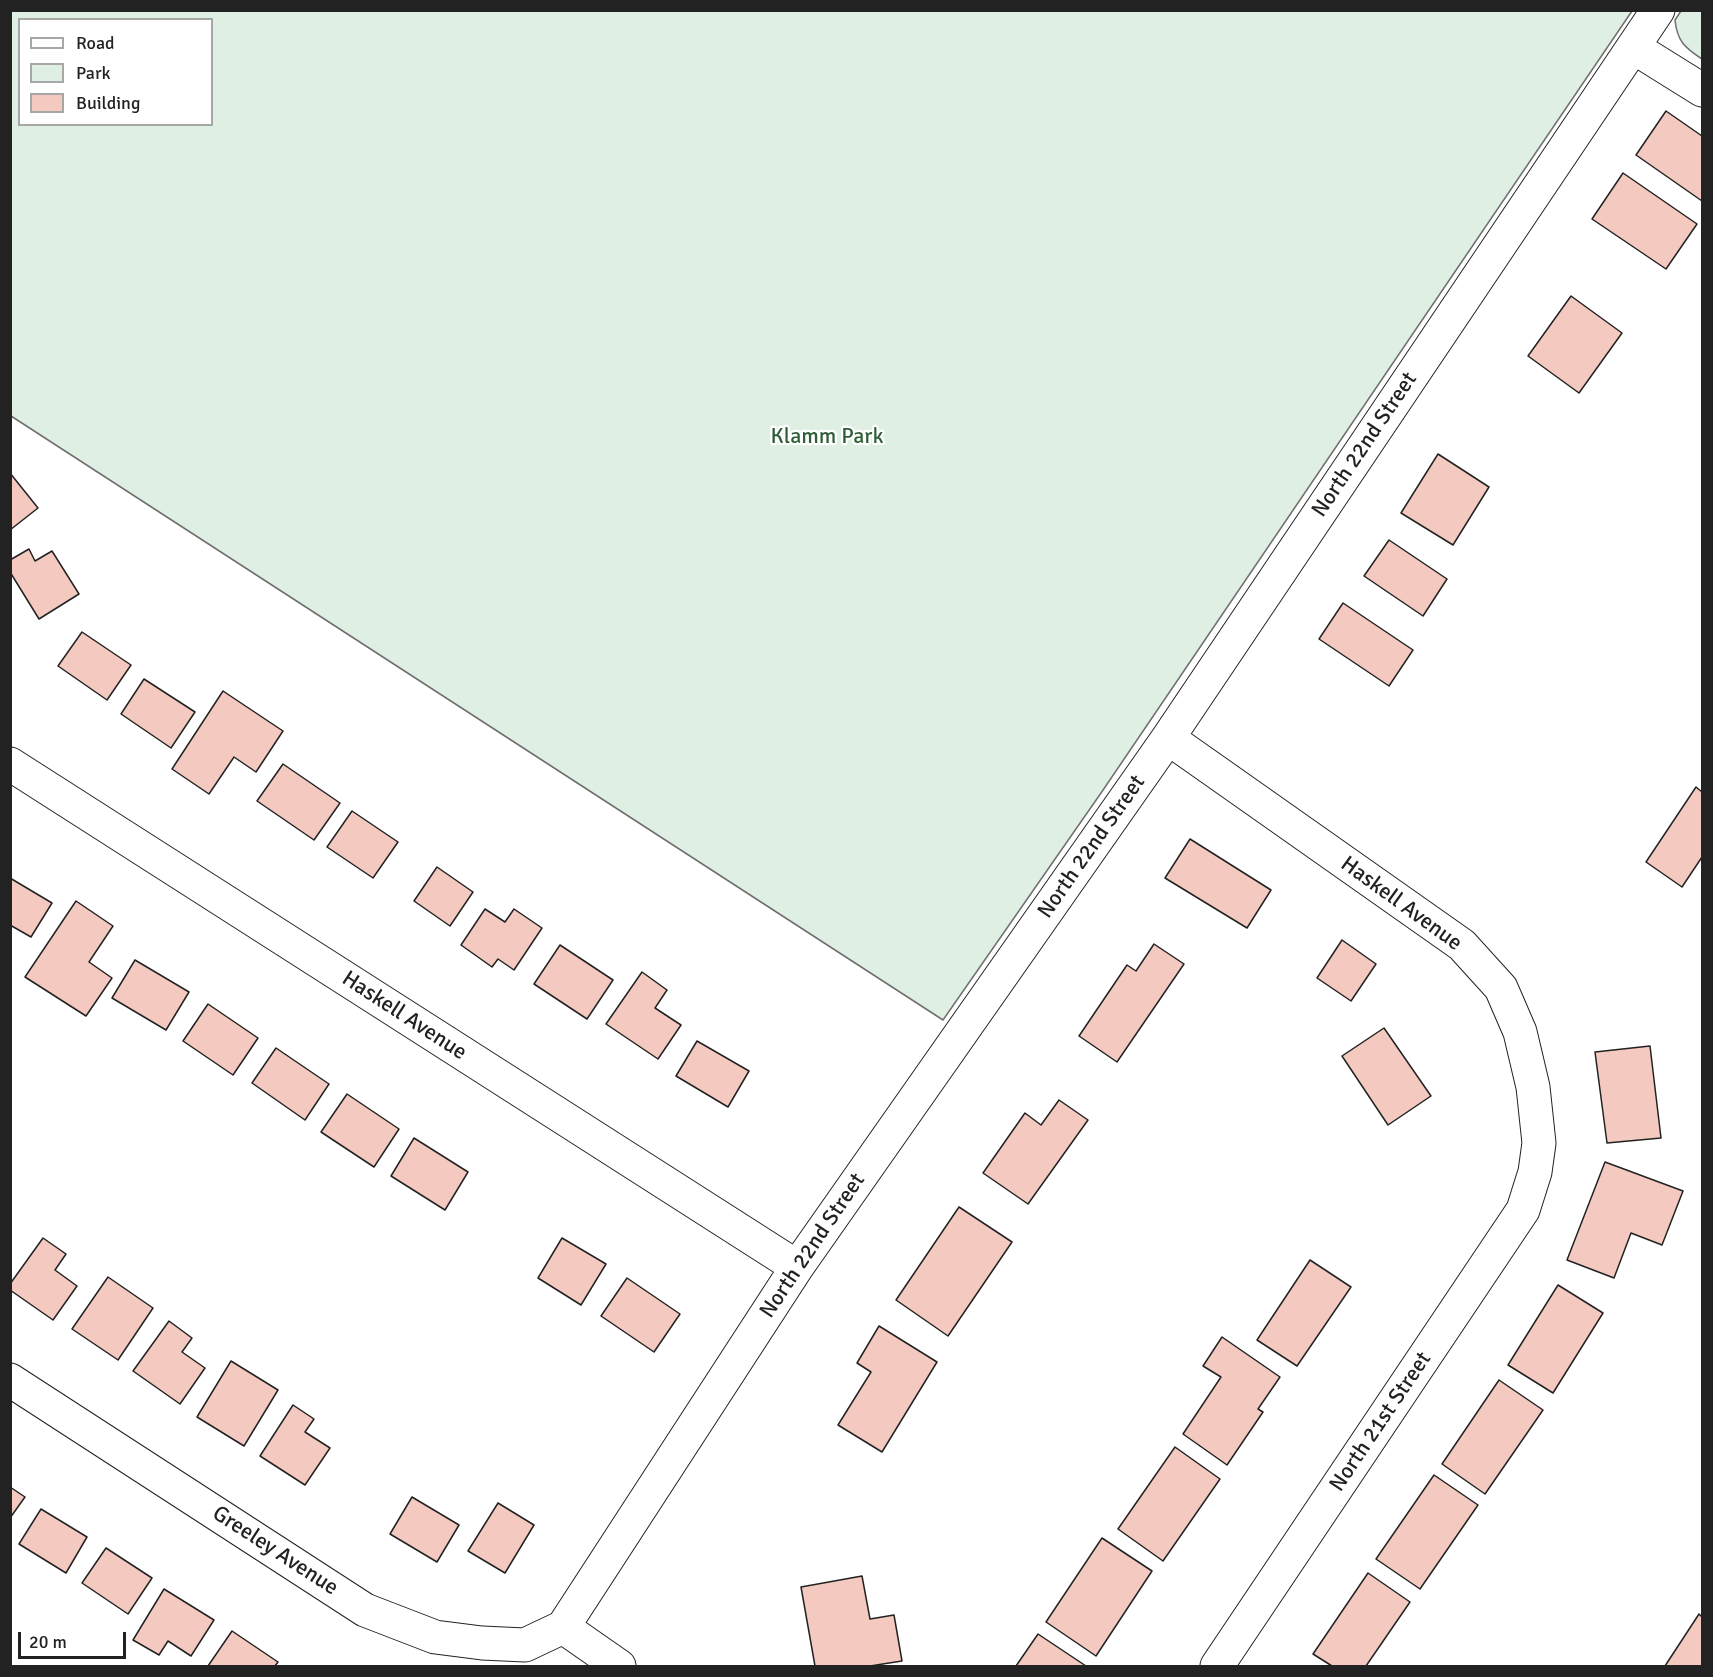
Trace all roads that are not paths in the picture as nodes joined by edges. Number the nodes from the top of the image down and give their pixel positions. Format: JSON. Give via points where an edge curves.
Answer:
{"nodes":[{"id":1,"x":1658,"y":10,"type":"edge"},
{"id":2,"x":1633,"y":47,"type":"junction"},
{"id":3,"x":1702,"y":90,"type":"edge"},
{"id":4,"x":1168,"y":738,"type":"junction"},
{"id":5,"x":10,"y":764,"type":"edge"},
{"id":6,"x":1535,"y":1172,"type":"joint"},
{"id":7,"x":797,"y":1267,"type":"junction"},
{"id":8,"x":10,"y":1380,"type":"edge"},
{"id":9,"x":563,"y":1627,"type":"junction"},
{"id":10,"x":619,"y":1666,"type":"edge"},
{"id":11,"x":1217,"y":1666,"type":"edge"}],
"edges":[{"from":1,"to":2,"type":"street","name":"North 22nd Street"},
{"from":2,"to":3,"type":"street"},
{"from":2,"to":4,"type":"street","name":"North 22nd Street"},
{"from":4,"to":6,"type":"street","name":"Haskell Avenue","via":[[1462,945],[1501,988],[1520,1032],[1533,1087],[1539,1143]]},
{"from":4,"to":7,"type":"street","name":"North 22nd Street"},
{"from":5,"to":7,"type":"street","name":"Haskell Avenue"},
{"from":6,"to":11,"type":"street","name":"North 21st Street","via":[[1523,1210]]},
{"from":7,"to":9,"type":"street","name":"North 22nd Street"},
{"from":8,"to":9,"type":"street","name":"Greeley Avenue","via":[[365,1610],[435,1637],[482,1643],[525,1645]]},
{"from":9,"to":10,"type":"street"}]}
